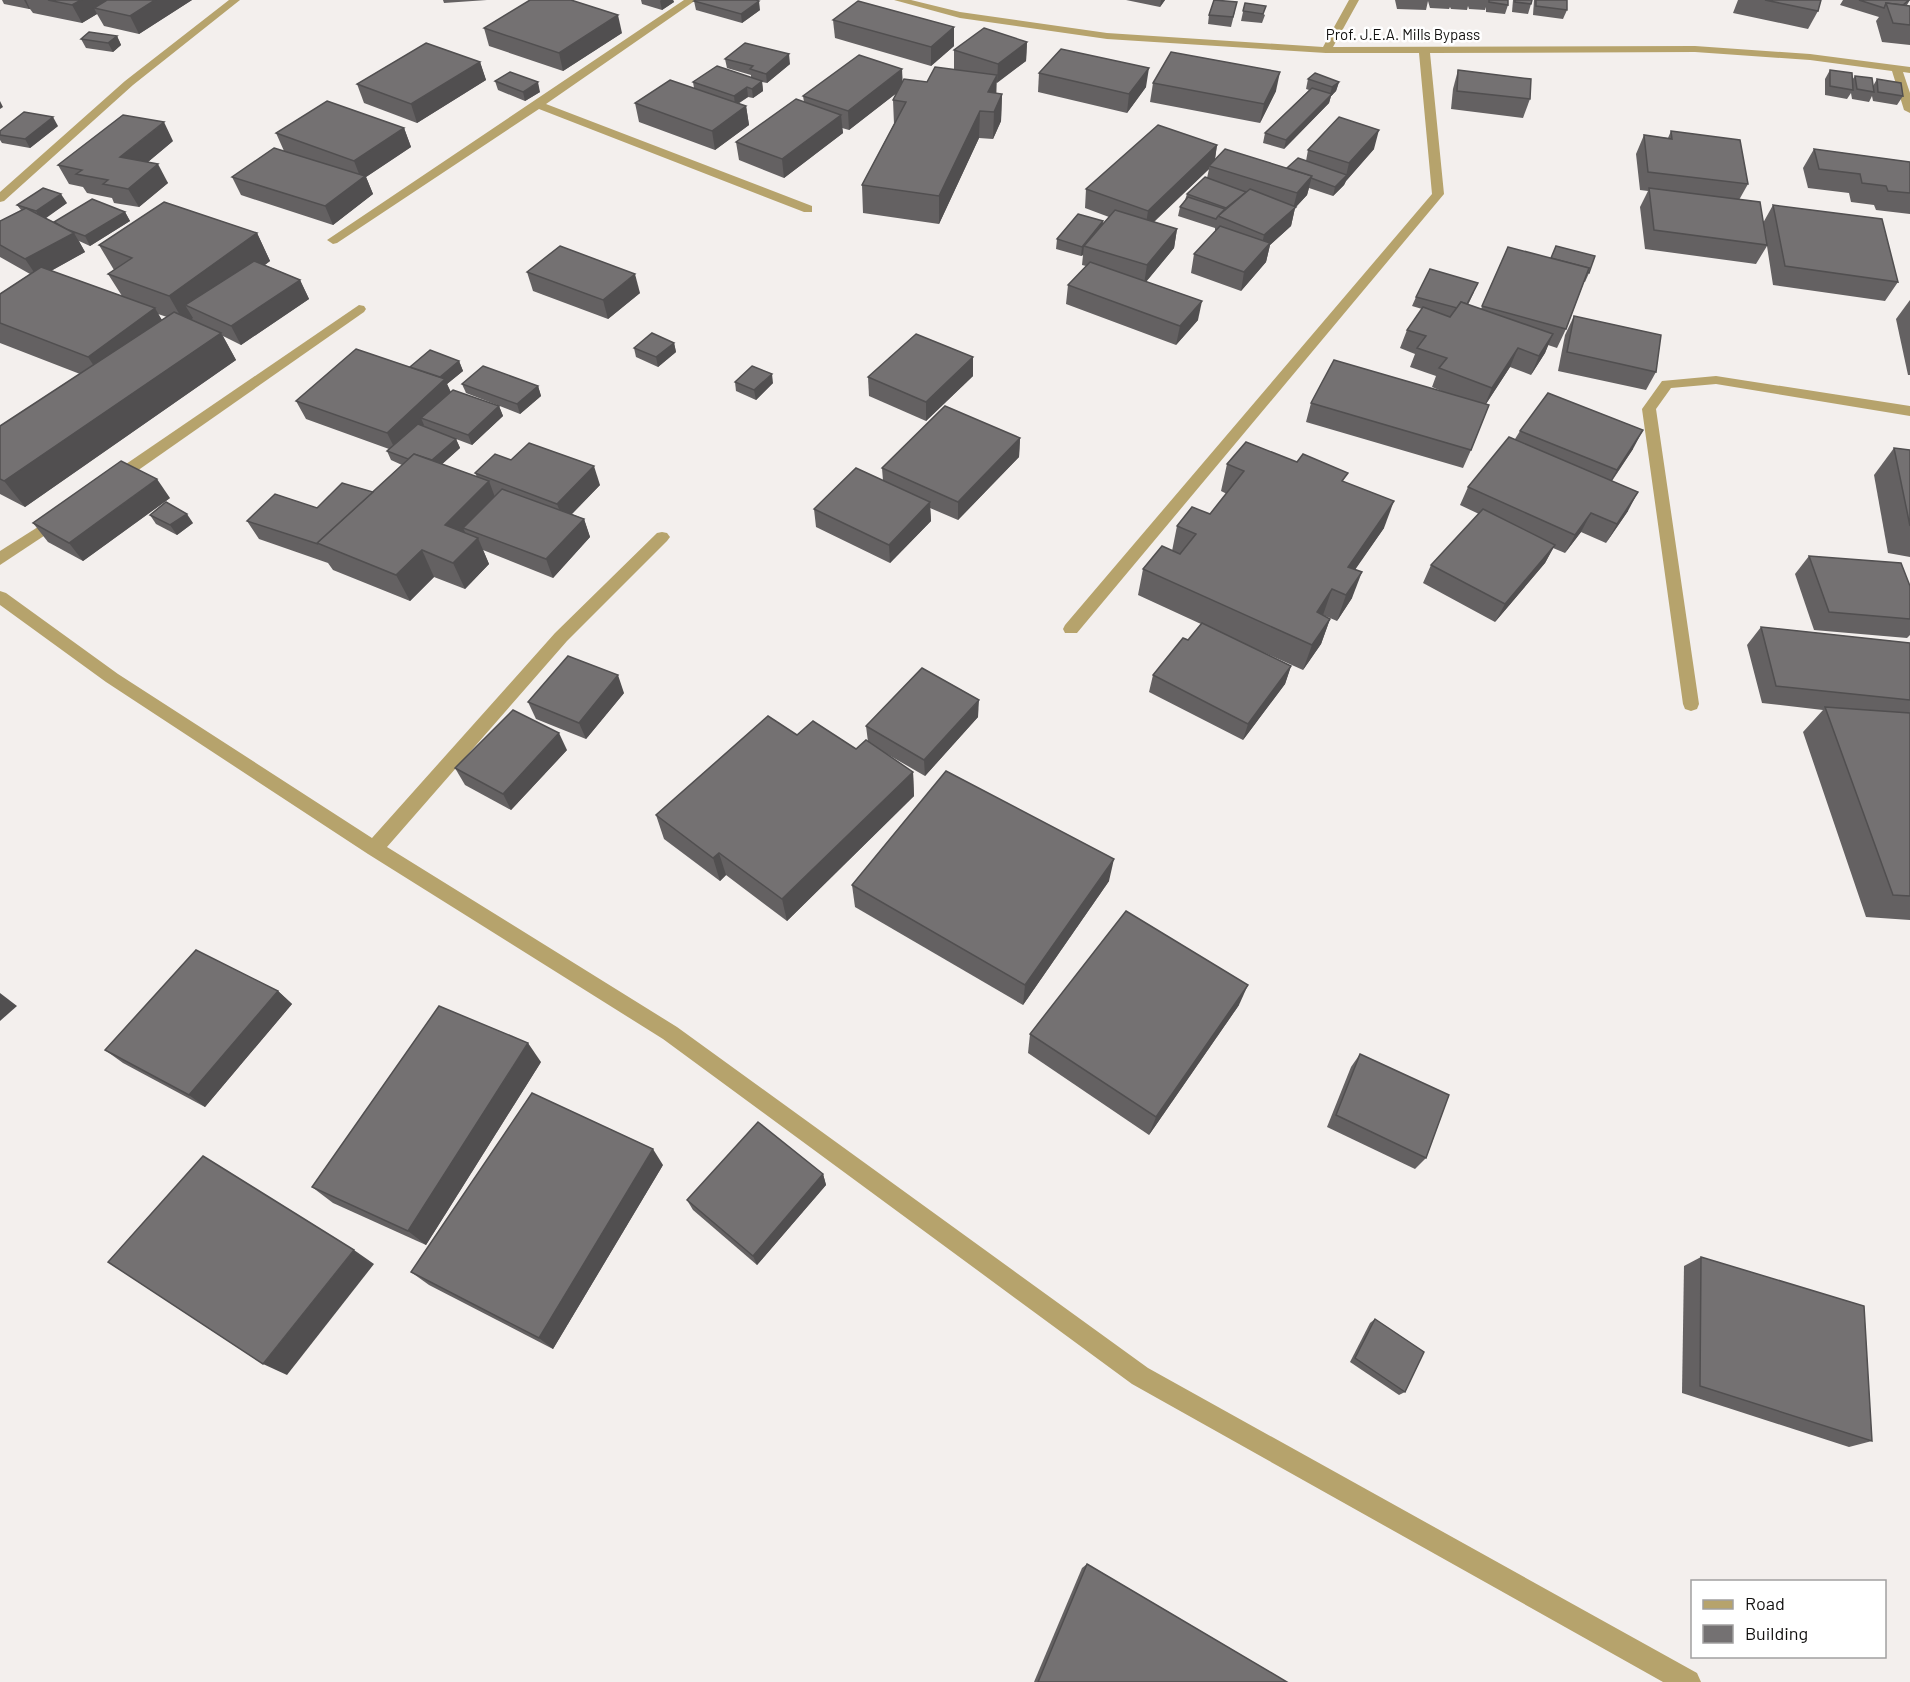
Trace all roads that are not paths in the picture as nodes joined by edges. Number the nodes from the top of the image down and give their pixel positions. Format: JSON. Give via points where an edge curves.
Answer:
{"nodes":[{"id":1,"x":235,"y":0,"type":"edge"},
{"id":2,"x":691,"y":0,"type":"edge"},
{"id":3,"x":899,"y":0,"type":"edge"},
{"id":4,"x":1354,"y":0,"type":"edge"},
{"id":5,"x":1326,"y":50,"type":"junction"},
{"id":6,"x":1424,"y":50,"type":"junction"},
{"id":7,"x":1896,"y":68,"type":"junction"},
{"id":8,"x":1910,"y":70,"type":"edge"},
{"id":9,"x":538,"y":105,"type":"junction"},
{"id":10,"x":1910,"y":110,"type":"edge"},
{"id":11,"x":0,"y":198,"type":"edge"},
{"id":12,"x":808,"y":209,"type":"dead end"},
{"id":13,"x":333,"y":240,"type":"dead end"},
{"id":14,"x":359,"y":309,"type":"dead end"},
{"id":15,"x":1910,"y":411,"type":"edge"},
{"id":16,"x":97,"y":492,"type":"edge"},
{"id":17,"x":68,"y":512,"type":"edge"},
{"id":18,"x":662,"y":537,"type":"dead end"},
{"id":19,"x":0,"y":559,"type":"edge"},
{"id":20,"x":0,"y":597,"type":"edge"},
{"id":21,"x":1071,"y":629,"type":"dead end"},
{"id":22,"x":1691,"y":704,"type":"dead end"},
{"id":23,"x":374,"y":849,"type":"junction"},
{"id":24,"x":1688,"y":1682,"type":"edge"}],
"edges":[{"from":1,"to":11,"type":"street","via":[[129,83]]},
{"from":2,"to":9,"type":"street"},
{"from":3,"to":5,"type":"street","name":"Prof. J.E.A. Mills Bypass","via":[[960,15],[1107,36]]},
{"from":4,"to":5,"type":"street"},
{"from":5,"to":6,"type":"street","name":"Prof. J.E.A. Mills Bypass"},
{"from":6,"to":7,"type":"street","name":"Prof. J.E.A. Mills Bypass","via":[[1695,49]]},
{"from":6,"to":21,"type":"street","via":[[1438,194]]},
{"from":7,"to":8,"type":"street","name":"Prof. J.E.A. Mills Bypass"},
{"from":7,"to":10,"type":"street"},
{"from":9,"to":12,"type":"street"},
{"from":9,"to":13,"type":"street"},
{"from":14,"to":16,"type":"street"},
{"from":15,"to":22,"type":"street","via":[[1716,380],[1667,384],[1649,409]]},
{"from":17,"to":19,"type":"street"},
{"from":18,"to":23,"type":"street","via":[[561,637]]},
{"from":20,"to":23,"type":"street","via":[[112,678]]},
{"from":23,"to":24,"type":"street","via":[[670,1033],[1140,1376]]}]}
